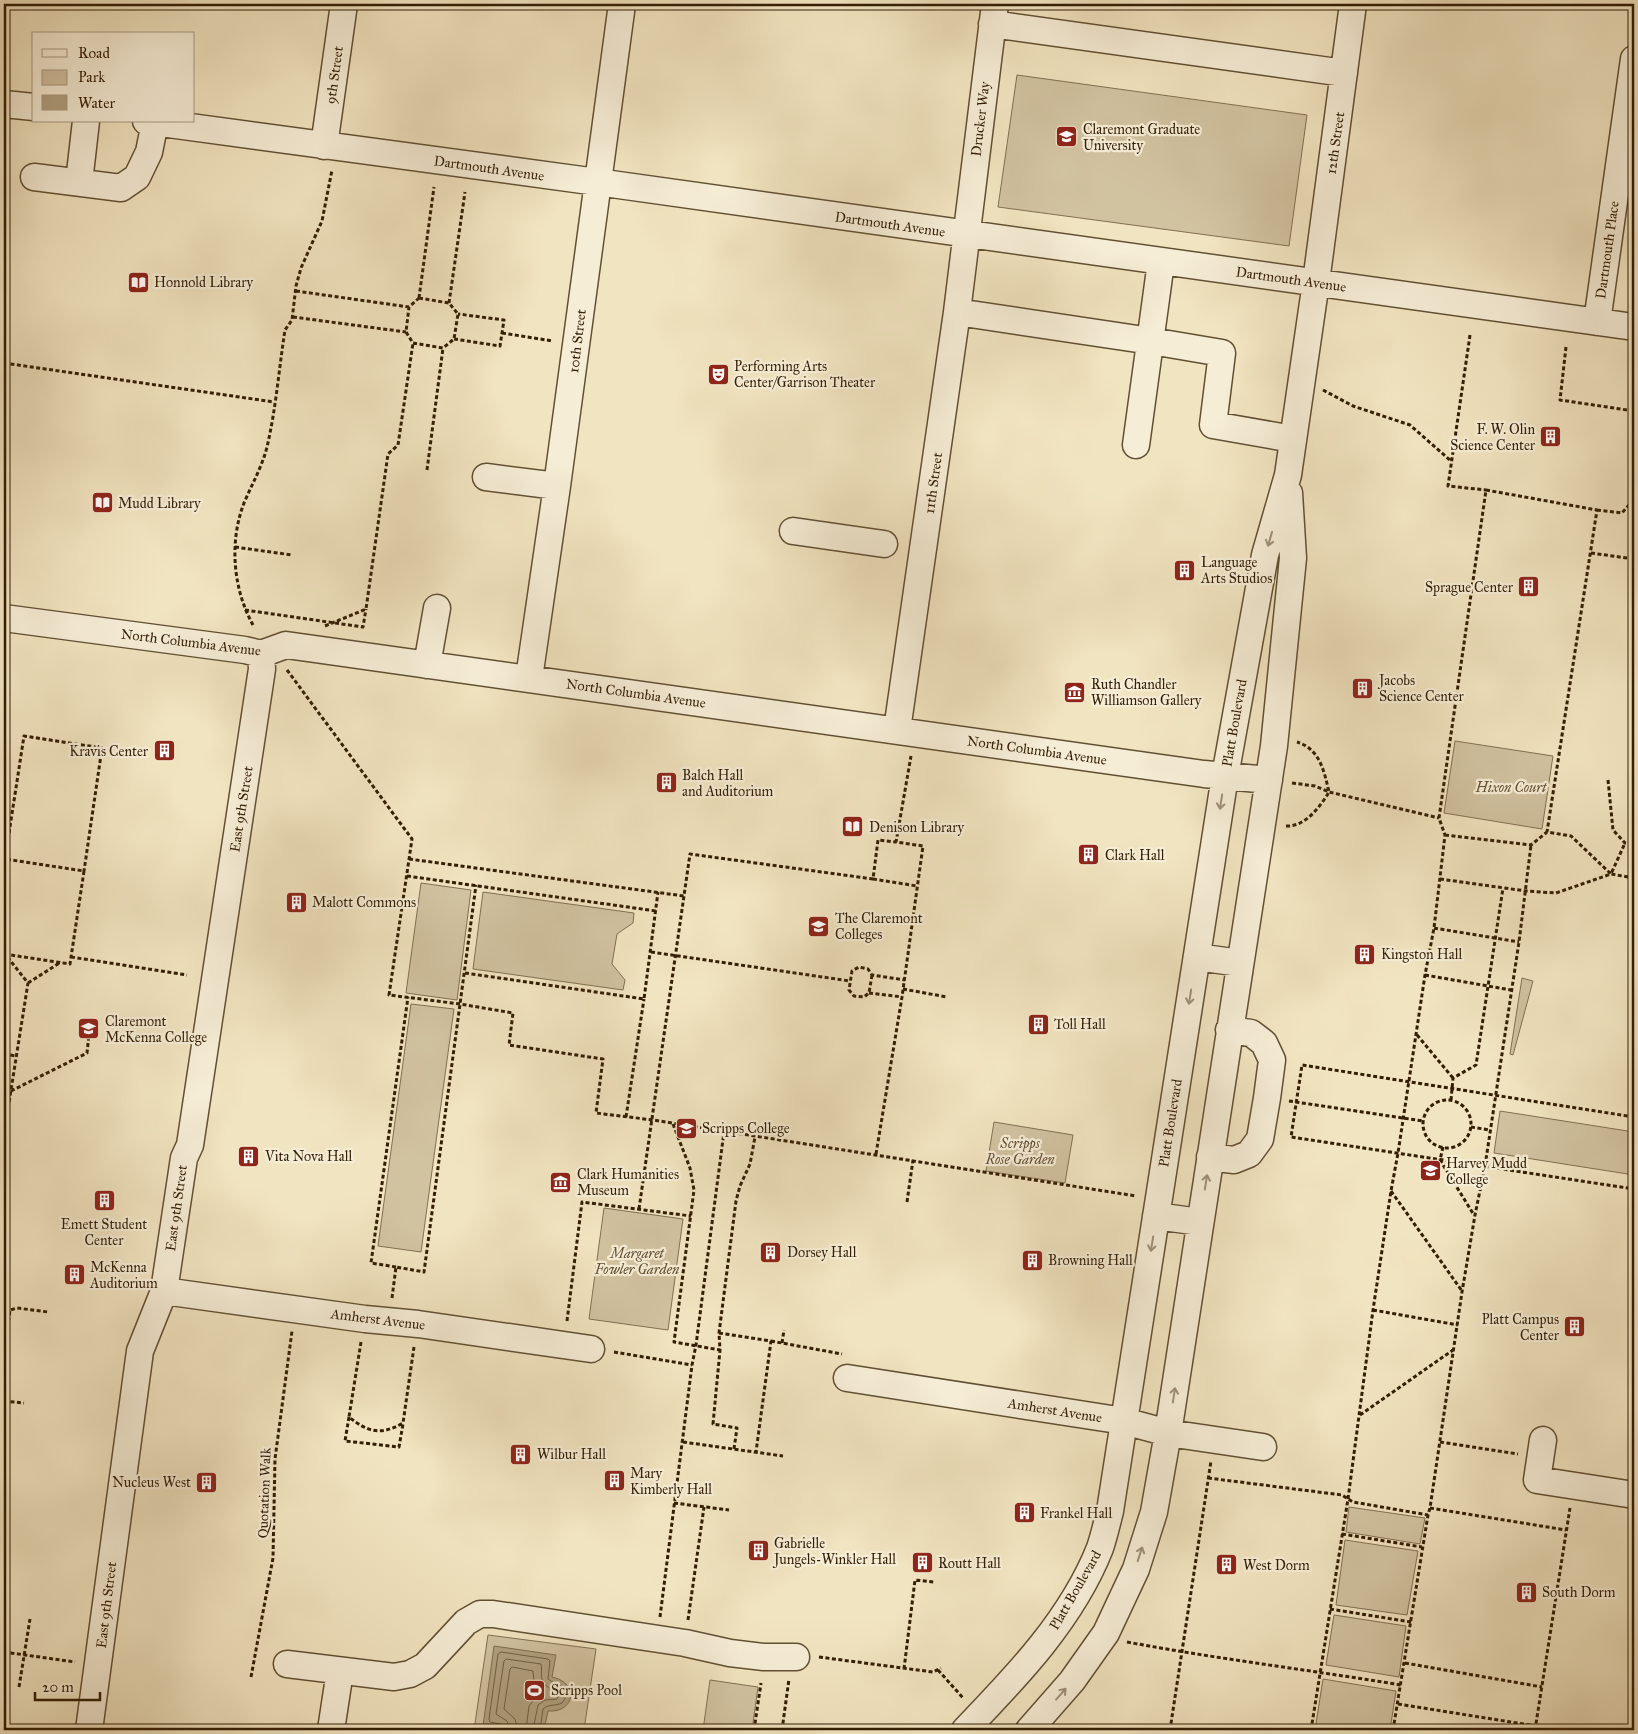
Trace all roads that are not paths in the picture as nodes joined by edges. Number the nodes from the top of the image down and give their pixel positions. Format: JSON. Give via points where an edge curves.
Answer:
{"nodes":[{"id":1,"x":344,"y":4,"type":"edge"},
{"id":2,"x":622,"y":4,"type":"edge"},
{"id":3,"x":1353,"y":4,"type":"edge"},
{"id":4,"x":994,"y":14,"type":"edge"},
{"id":5,"x":1634,"y":59,"type":"edge"},
{"id":6,"x":1344,"y":72,"type":"junction"},
{"id":7,"x":4,"y":104,"type":"edge"},
{"id":8,"x":32,"y":107,"type":"edge"},
{"id":9,"x":86,"y":122,"type":"edge"},
{"id":10,"x":150,"y":122,"type":"edge"},
{"id":11,"x":329,"y":146,"type":"junction"},
{"id":12,"x":34,"y":176,"type":"dead end"},
{"id":13,"x":79,"y":182,"type":"junction"},
{"id":14,"x":597,"y":182,"type":"junction"},
{"id":15,"x":966,"y":235,"type":"junction"},
{"id":16,"x":1162,"y":262,"type":"junction"},
{"id":17,"x":1316,"y":282,"type":"junction"},
{"id":18,"x":956,"y":312,"type":"junction"},
{"id":19,"x":1597,"y":322,"type":"junction"},
{"id":20,"x":1634,"y":327,"type":"edge"},
{"id":21,"x":1151,"y":341,"type":"junction"},
{"id":22,"x":1293,"y":439,"type":"junction"},
{"id":23,"x":1136,"y":445,"type":"dead end"},
{"id":24,"x":1288,"y":475,"type":"junction"},
{"id":25,"x":486,"y":477,"type":"dead end"},
{"id":26,"x":557,"y":486,"type":"junction"},
{"id":27,"x":793,"y":531,"type":"dead end"},
{"id":28,"x":884,"y":544,"type":"dead end"},
{"id":29,"x":437,"y":608,"type":"dead end"},
{"id":30,"x":4,"y":618,"type":"edge"},
{"id":31,"x":261,"y":654,"type":"junction"},
{"id":32,"x":427,"y":666,"type":"junction"},
{"id":33,"x":529,"y":678,"type":"junction"},
{"id":34,"x":905,"y":740,"type":"junction"},
{"id":35,"x":1225,"y":776,"type":"junction"},
{"id":36,"x":1269,"y":780,"type":"junction"},
{"id":37,"x":1196,"y":957,"type":"junction"},
{"id":38,"x":1240,"y":963,"type":"junction"},
{"id":39,"x":1229,"y":1030,"type":"junction"},
{"id":40,"x":1210,"y":1157,"type":"junction"},
{"id":41,"x":1150,"y":1206,"type":"junction"},
{"id":42,"x":1200,"y":1222,"type":"junction"},
{"id":43,"x":164,"y":1291,"type":"junction"},
{"id":44,"x":591,"y":1350,"type":"road end"},
{"id":45,"x":846,"y":1378,"type":"road end"},
{"id":46,"x":1124,"y":1421,"type":"junction"},
{"id":47,"x":1168,"y":1433,"type":"junction"},
{"id":48,"x":1263,"y":1447,"type":"dead end"},
{"id":49,"x":1541,"y":1449,"type":"road end"},
{"id":50,"x":1634,"y":1495,"type":"edge"},
{"id":51,"x":794,"y":1657,"type":"road end"},
{"id":52,"x":287,"y":1664,"type":"dead end"},
{"id":53,"x":340,"y":1671,"type":"junction"},
{"id":54,"x":972,"y":1723,"type":"edge"},
{"id":55,"x":89,"y":1730,"type":"edge"},
{"id":56,"x":331,"y":1730,"type":"edge"},
{"id":57,"x":1029,"y":1730,"type":"edge"}],
"edges":[{"from":1,"to":11,"type":"street","name":"9th Street"},
{"from":2,"to":14,"type":"street","name":"10th Street"},
{"from":3,"to":6,"type":"street","name":"12th Street"},
{"from":4,"to":6,"type":"street"},
{"from":4,"to":15,"type":"street","name":"Drucker Way"},
{"from":5,"to":19,"type":"street","name":"Dartmouth Place"},
{"from":6,"to":17,"type":"street","name":"12th Street"},
{"from":7,"to":8,"type":"street"},
{"from":9,"to":13,"type":"street"},
{"from":10,"to":11,"type":"street","name":"Dartmouth Avenue"},
{"from":10,"to":13,"type":"street","via":[[149,152],[137,177],[121,188]]},
{"from":11,"to":14,"type":"street","name":"Dartmouth Avenue"},
{"from":12,"to":13,"type":"street"},
{"from":14,"to":15,"type":"street","name":"Dartmouth Avenue"},
{"from":14,"to":26,"type":"street","name":"10th Street"},
{"from":15,"to":16,"type":"street","name":"Dartmouth Avenue"},
{"from":15,"to":18,"type":"street","name":"11th Street"},
{"from":16,"to":17,"type":"street","name":"Dartmouth Avenue"},
{"from":16,"to":21,"type":"street"},
{"from":17,"to":19,"type":"street","name":"Dartmouth Avenue"},
{"from":17,"to":22,"type":"street","name":"Platt Boulevard"},
{"from":18,"to":21,"type":"street"},
{"from":18,"to":34,"type":"street","name":"11th Street"},
{"from":19,"to":20,"type":"street","name":"Dartmouth Avenue"},
{"from":21,"to":22,"type":"street","via":[[1222,353],[1213,426]]},
{"from":21,"to":23,"type":"street"},
{"from":22,"to":24,"type":"street","name":"Platt Boulevard"},
{"from":24,"to":35,"type":"street","name":"Platt Boulevard","one_way":true,"via":[[1265,555]]},
{"from":24,"to":36,"type":"street","name":"Platt Boulevard","via":[[1293,558]]},
{"from":25,"to":26,"type":"street"},
{"from":26,"to":33,"type":"street","name":"10th Street"},
{"from":27,"to":28,"type":"street"},
{"from":29,"to":32,"type":"street"},
{"from":30,"to":31,"type":"street","name":"North Columbia Avenue"},
{"from":31,"to":32,"type":"street","name":"North Columbia Avenue","via":[[286,645]]},
{"from":31,"to":43,"type":"street","name":"East 9th Street","via":[[261,679],[190,1145],[184,1158]]},
{"from":32,"to":33,"type":"street","name":"North Columbia Avenue"},
{"from":33,"to":34,"type":"street","name":"North Columbia Avenue"},
{"from":34,"to":35,"type":"street","name":"North Columbia Avenue"},
{"from":35,"to":36,"type":"street","name":"North Columbia Avenue"},
{"from":35,"to":37,"type":"street","name":"Platt Boulevard","one_way":true},
{"from":36,"to":38,"type":"street","name":"Platt Boulevard"},
{"from":37,"to":38,"type":"street"},
{"from":37,"to":41,"type":"street","name":"Platt Boulevard","one_way":true},
{"from":38,"to":39,"type":"street","name":"Platt Boulevard"},
{"from":39,"to":40,"type":"street","name":"Platt Boulevard"},
{"from":39,"to":40,"type":"street","via":[[1251,1033],[1264,1042],[1272,1060],[1260,1139],[1248,1154],[1234,1160]]},
{"from":42,"to":40,"type":"street","name":"Platt Boulevard","one_way":true},
{"from":41,"to":42,"type":"street"},
{"from":41,"to":46,"type":"street","name":"Platt Boulevard","one_way":true},
{"from":47,"to":42,"type":"street","name":"Platt Boulevard","one_way":true},
{"from":43,"to":44,"type":"street","name":"Amherst Avenue"},
{"from":43,"to":55,"type":"street","name":"East 9th Street","via":[[140,1351]]},
{"from":45,"to":46,"type":"street","name":"Amherst Avenue"},
{"from":46,"to":47,"type":"street","name":"Amherst Avenue"},
{"from":46,"to":54,"type":"street","name":"Platt Boulevard","via":[[1110,1511],[1100,1547],[1083,1583],[1037,1652]]},
{"from":47,"to":48,"type":"street","name":"Amherst Avenue"},
{"from":57,"to":47,"type":"street","name":"Platt Boulevard","one_way":true,"via":[[1072,1681],[1106,1634],[1136,1569],[1154,1512]]},
{"from":49,"to":50,"type":"street","via":[[1537,1480]]},
{"from":51,"to":53,"type":"street","via":[[764,1657],[480,1614],[466,1622],[425,1666],[410,1674],[394,1677]]},
{"from":52,"to":53,"type":"street"},
{"from":53,"to":56,"type":"street"}]}
